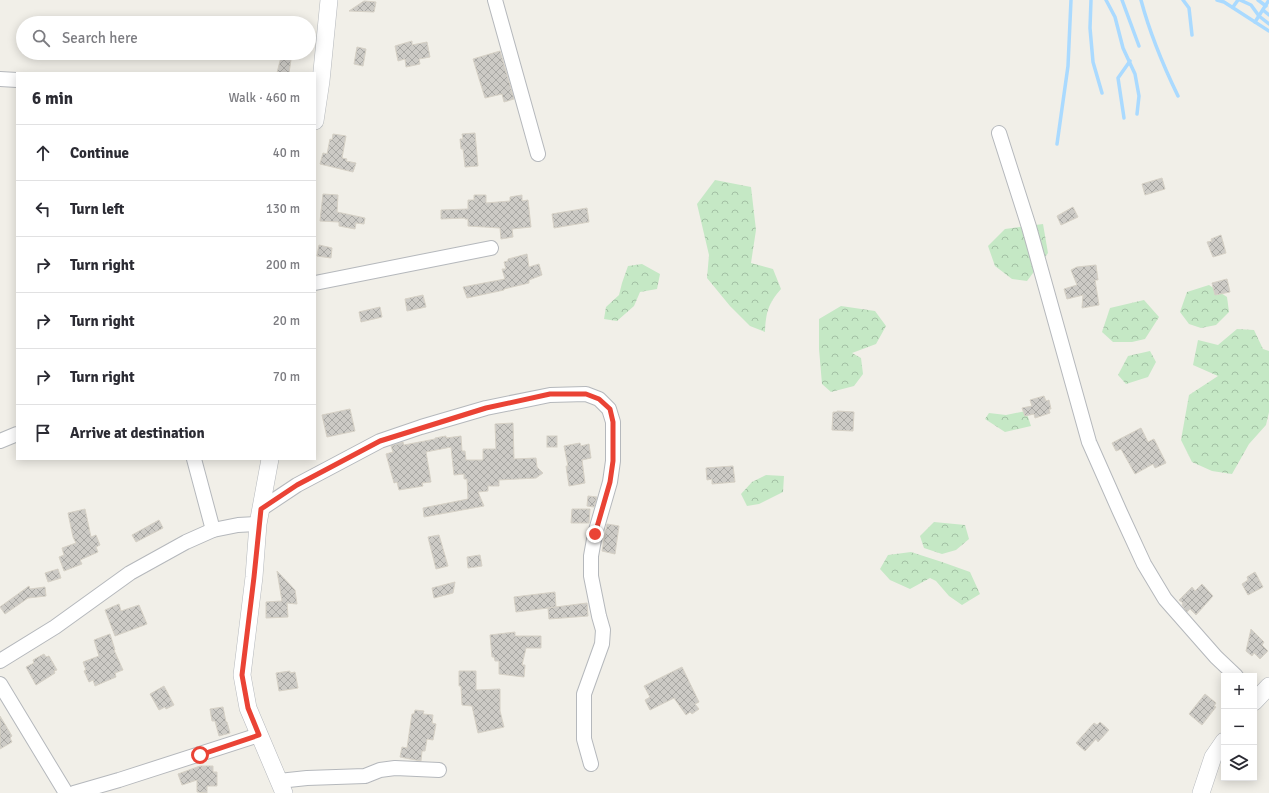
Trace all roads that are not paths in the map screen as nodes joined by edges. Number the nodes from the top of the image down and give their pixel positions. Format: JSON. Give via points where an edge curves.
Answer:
{"nodes":[{"id":1,"x":329,"y":0,"type":"edge"},
{"id":2,"x":495,"y":0,"type":"edge"},
{"id":3,"x":0,"y":78,"type":"edge"},
{"id":4,"x":16,"y":80,"type":"edge"},
{"id":5,"x":316,"y":110,"type":"edge"},
{"id":6,"x":999,"y":133,"type":"dead end"},
{"id":7,"x":538,"y":154,"type":"dead end"},
{"id":8,"x":491,"y":248,"type":"dead end"},
{"id":9,"x":316,"y":283,"type":"edge"},
{"id":10,"x":16,"y":434,"type":"edge"},
{"id":11,"x":0,"y":441,"type":"edge"},
{"id":12,"x":194,"y":460,"type":"edge"},
{"id":13,"x":270,"y":460,"type":"edge"},
{"id":14,"x":260,"y":517,"type":"junction"},
{"id":15,"x":213,"y":530,"type":"junction"},
{"id":16,"x":0,"y":661,"type":"edge"},
{"id":17,"x":1233,"y":673,"type":"edge"},
{"id":18,"x":0,"y":684,"type":"edge"},
{"id":19,"x":259,"y":735,"type":"junction"},
{"id":20,"x":1221,"y":745,"type":"edge"},
{"id":21,"x":591,"y":764,"type":"dead end"},
{"id":22,"x":439,"y":770,"type":"dead end"},
{"id":23,"x":282,"y":787,"type":"edge"},
{"id":24,"x":66,"y":793,"type":"edge"},
{"id":25,"x":74,"y":793,"type":"edge"},
{"id":26,"x":1201,"y":793,"type":"edge"}],
"edges":[{"from":1,"to":5,"type":"street"},
{"from":2,"to":7,"type":"street"},
{"from":3,"to":4,"type":"street"},
{"from":6,"to":17,"type":"street","via":[[1089,442],[1144,564],[1165,599]]},
{"from":8,"to":9,"type":"street"},
{"from":10,"to":11,"type":"street"},
{"from":12,"to":15,"type":"street"},
{"from":13,"to":14,"type":"street"},
{"from":14,"to":15,"type":"street"},
{"from":14,"to":19,"type":"street","via":[[242,675],[248,708]]},
{"from":14,"to":21,"type":"street","via":[[297,485],[380,441],[486,408],[550,394],[586,394],[599,399],[610,409],[613,422],[613,461],[591,556],[591,576],[604,630],[602,644],[584,694],[584,739]]},
{"from":15,"to":16,"type":"street","via":[[130,573],[55,627]]},
{"from":18,"to":24,"type":"street"},
{"from":19,"to":23,"type":"street"},
{"from":19,"to":25,"type":"street"},
{"from":20,"to":26,"type":"street","via":[[1213,757]]},
{"from":22,"to":23,"type":"street","via":[[395,768],[365,776],[307,778]]}]}
